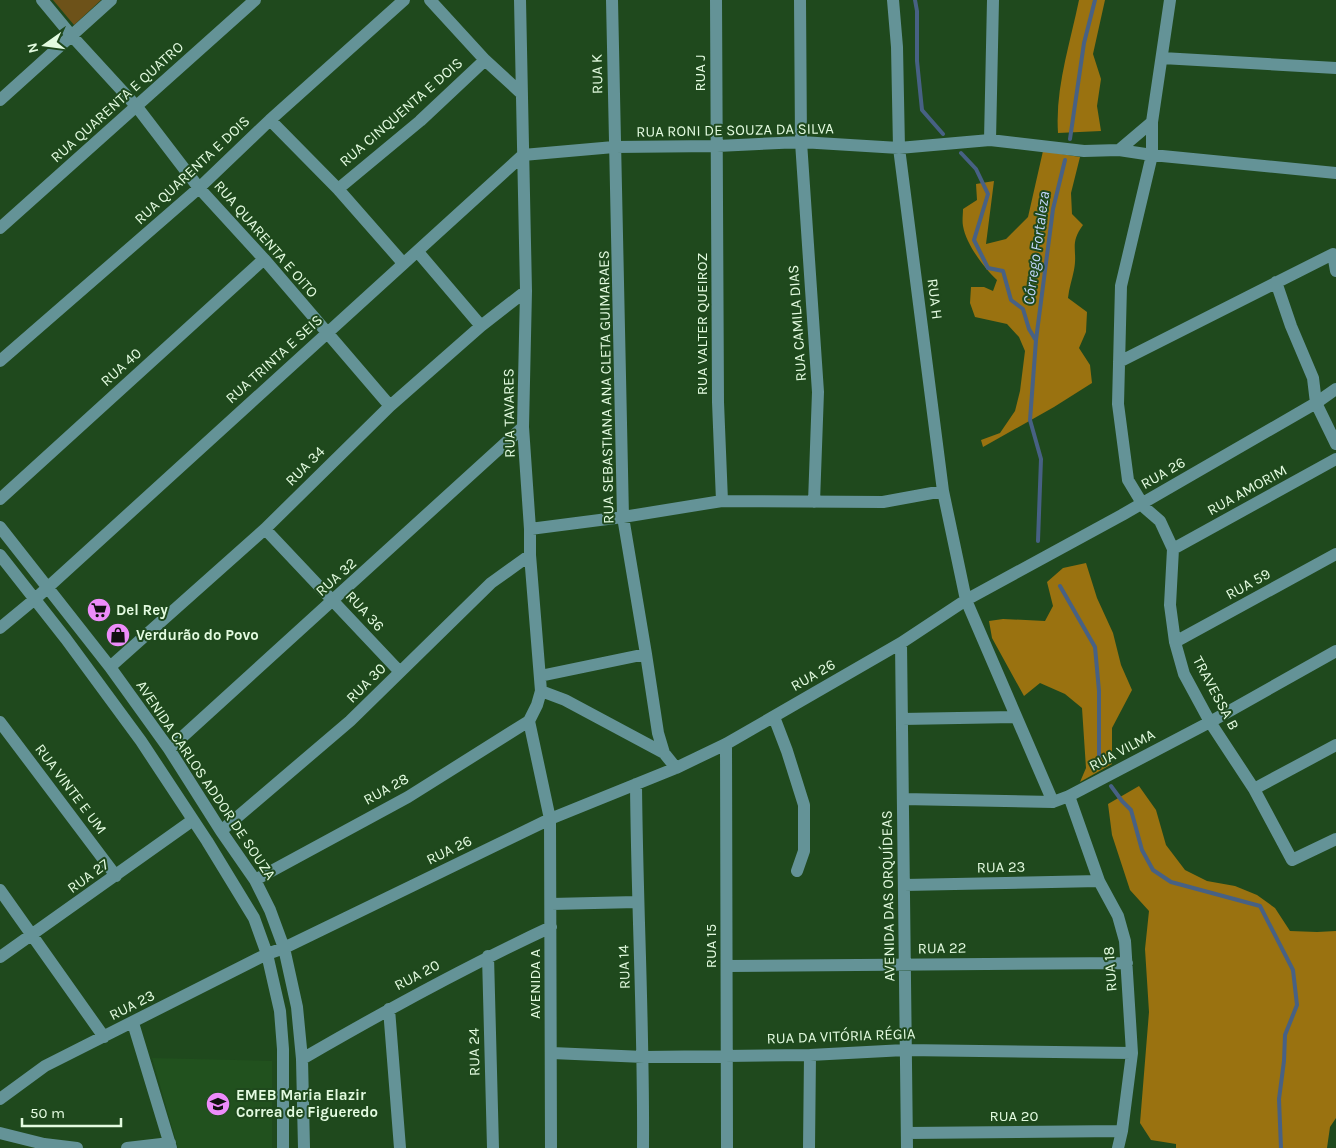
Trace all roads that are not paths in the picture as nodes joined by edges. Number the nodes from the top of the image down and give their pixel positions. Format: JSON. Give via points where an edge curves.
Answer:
{"nodes":[{"id":1,"x":42,"y":0,"type":"edge"},
{"id":2,"x":111,"y":0,"type":"edge"},
{"id":3,"x":255,"y":0,"type":"edge"},
{"id":4,"x":404,"y":0,"type":"edge"},
{"id":5,"x":430,"y":0,"type":"edge"},
{"id":6,"x":520,"y":0,"type":"edge"},
{"id":7,"x":612,"y":0,"type":"edge"},
{"id":8,"x":716,"y":0,"type":"edge"},
{"id":9,"x":800,"y":0,"type":"edge"},
{"id":10,"x":893,"y":0,"type":"edge"},
{"id":11,"x":993,"y":0,"type":"edge"},
{"id":12,"x":1170,"y":0,"type":"edge"},
{"id":13,"x":71,"y":35,"type":"junction"},
{"id":14,"x":1162,"y":58,"type":"junction"},
{"id":15,"x":485,"y":60,"type":"junction"},
{"id":16,"x":1336,"y":68,"type":"edge"},
{"id":17,"x":522,"y":94,"type":"junction"},
{"id":18,"x":0,"y":100,"type":"edge"},
{"id":19,"x":137,"y":107,"type":"junction"},
{"id":20,"x":270,"y":120,"type":"junction"},
{"id":21,"x":1152,"y":122,"type":"junction"},
{"id":22,"x":983,"y":141,"type":"junction"},
{"id":23,"x":801,"y":142,"type":"junction"},
{"id":24,"x":717,"y":146,"type":"junction"},
{"id":25,"x":614,"y":147,"type":"junction"},
{"id":26,"x":899,"y":148,"type":"junction"},
{"id":27,"x":1119,"y":150,"type":"junction"},
{"id":28,"x":522,"y":155,"type":"junction"},
{"id":29,"x":1152,"y":155,"type":"junction"},
{"id":30,"x":1336,"y":173,"type":"edge"},
{"id":31,"x":199,"y":188,"type":"junction"},
{"id":32,"x":338,"y":189,"type":"junction"},
{"id":33,"x":0,"y":228,"type":"edge"},
{"id":34,"x":418,"y":252,"type":"junction"},
{"id":35,"x":264,"y":259,"type":"junction"},
{"id":36,"x":403,"y":263,"type":"junction"},
{"id":37,"x":1336,"y":271,"type":"edge"},
{"id":38,"x":1276,"y":282,"type":"junction"},
{"id":39,"x":526,"y":291,"type":"junction"},
{"id":40,"x":480,"y":326,"type":"junction"},
{"id":41,"x":326,"y":333,"type":"junction"},
{"id":42,"x":0,"y":361,"type":"edge"},
{"id":43,"x":1118,"y":362,"type":"junction"},
{"id":44,"x":1336,"y":389,"type":"edge"},
{"id":45,"x":1316,"y":403,"type":"junction"},
{"id":46,"x":390,"y":406,"type":"junction"},
{"id":47,"x":523,"y":427,"type":"junction"},
{"id":48,"x":1336,"y":444,"type":"edge"},
{"id":49,"x":1336,"y":459,"type":"edge"},
{"id":50,"x":943,"y":491,"type":"junction"},
{"id":51,"x":0,"y":499,"type":"edge"},
{"id":52,"x":722,"y":501,"type":"junction"},
{"id":53,"x":814,"y":502,"type":"junction"},
{"id":54,"x":1142,"y":504,"type":"junction"},
{"id":55,"x":623,"y":517,"type":"junction"},
{"id":56,"x":0,"y":527,"type":"edge"},
{"id":57,"x":530,"y":528,"type":"junction"},
{"id":58,"x":265,"y":529,"type":"junction"},
{"id":59,"x":1173,"y":549,"type":"junction"},
{"id":60,"x":1336,"y":554,"type":"edge"},
{"id":61,"x":0,"y":555,"type":"edge"},
{"id":62,"x":530,"y":555,"type":"junction"},
{"id":63,"x":47,"y":587,"type":"junction"},
{"id":64,"x":35,"y":599,"type":"junction"},
{"id":65,"x":966,"y":600,"type":"junction"},
{"id":66,"x":333,"y":601,"type":"junction"},
{"id":67,"x":0,"y":628,"type":"edge"},
{"id":68,"x":1175,"y":642,"type":"junction"},
{"id":69,"x":901,"y":643,"type":"junction"},
{"id":70,"x":1336,"y":651,"type":"edge"},
{"id":71,"x":646,"y":654,"type":"junction"},
{"id":72,"x":110,"y":668,"type":"junction"},
{"id":73,"x":400,"y":672,"type":"junction"},
{"id":74,"x":540,"y":676,"type":"junction"},
{"id":75,"x":541,"y":691,"type":"junction"},
{"id":76,"x":774,"y":717,"type":"junction"},
{"id":77,"x":1015,"y":717,"type":"junction"},
{"id":78,"x":902,"y":719,"type":"junction"},
{"id":79,"x":529,"y":721,"type":"junction"},
{"id":80,"x":0,"y":722,"type":"edge"},
{"id":81,"x":1210,"y":722,"type":"junction"},
{"id":82,"x":726,"y":744,"type":"junction"},
{"id":83,"x":1336,"y":745,"type":"edge"},
{"id":84,"x":169,"y":749,"type":"junction"},
{"id":85,"x":664,"y":754,"type":"junction"},
{"id":86,"x":676,"y":768,"type":"junction"},
{"id":87,"x":636,"y":784,"type":"junction"},
{"id":88,"x":1254,"y":789,"type":"junction"},
{"id":89,"x":1069,"y":796,"type":"junction"},
{"id":90,"x":903,"y":799,"type":"junction"},
{"id":91,"x":1053,"y":802,"type":"junction"},
{"id":92,"x":550,"y":819,"type":"junction"},
{"id":93,"x":193,"y":820,"type":"junction"},
{"id":94,"x":222,"y":831,"type":"junction"},
{"id":95,"x":1336,"y":839,"type":"edge"},
{"id":96,"x":797,"y":871,"type":"dead end"},
{"id":97,"x":116,"y":876,"type":"junction"},
{"id":98,"x":255,"y":880,"type":"junction"},
{"id":99,"x":1099,"y":881,"type":"junction"},
{"id":100,"x":904,"y":885,"type":"junction"},
{"id":101,"x":0,"y":890,"type":"edge"},
{"id":102,"x":637,"y":902,"type":"junction"},
{"id":103,"x":551,"y":904,"type":"junction"},
{"id":104,"x":551,"y":927,"type":"junction"},
{"id":105,"x":32,"y":936,"type":"junction"},
{"id":106,"x":284,"y":948,"type":"junction"},
{"id":107,"x":267,"y":954,"type":"junction"},
{"id":108,"x":488,"y":956,"type":"junction"},
{"id":109,"x":0,"y":957,"type":"edge"},
{"id":110,"x":1127,"y":963,"type":"junction"},
{"id":111,"x":905,"y":965,"type":"junction"},
{"id":112,"x":728,"y":966,"type":"junction"},
{"id":113,"x":389,"y":1009,"type":"junction"},
{"id":114,"x":133,"y":1022,"type":"junction"},
{"id":115,"x":104,"y":1037,"type":"junction"},
{"id":116,"x":905,"y":1050,"type":"junction"},
{"id":117,"x":552,"y":1053,"type":"junction"},
{"id":118,"x":1132,"y":1053,"type":"junction"},
{"id":119,"x":727,"y":1055,"type":"junction"},
{"id":120,"x":810,"y":1055,"type":"junction"},
{"id":121,"x":644,"y":1057,"type":"junction"},
{"id":122,"x":302,"y":1059,"type":"junction"},
{"id":123,"x":0,"y":1100,"type":"edge"},
{"id":124,"x":1122,"y":1131,"type":"junction"},
{"id":125,"x":0,"y":1133,"type":"edge"},
{"id":126,"x":906,"y":1133,"type":"junction"},
{"id":127,"x":171,"y":1146,"type":"edge"},
{"id":128,"x":77,"y":1148,"type":"edge"},
{"id":129,"x":127,"y":1148,"type":"edge"},
{"id":130,"x":283,"y":1148,"type":"edge"},
{"id":131,"x":304,"y":1148,"type":"edge"},
{"id":132,"x":400,"y":1148,"type":"edge"},
{"id":133,"x":493,"y":1148,"type":"edge"},
{"id":134,"x":551,"y":1148,"type":"edge"},
{"id":135,"x":643,"y":1148,"type":"edge"},
{"id":136,"x":727,"y":1148,"type":"edge"},
{"id":137,"x":809,"y":1148,"type":"edge"},
{"id":138,"x":907,"y":1148,"type":"edge"},
{"id":139,"x":1118,"y":1148,"type":"edge"}],
"edges":[{"from":1,"to":13,"type":"street","name":"RUA QUARENTA E OITO"},
{"from":2,"to":13,"type":"street"},
{"from":3,"to":19,"type":"street","name":"RUA QUARENTA E QUATRO"},
{"from":4,"to":20,"type":"street","name":"RUA QUARENTA E DOIS"},
{"from":5,"to":15,"type":"street"},
{"from":6,"to":17,"type":"street","name":"RUA TAVARES"},
{"from":7,"to":25,"type":"street","name":"RUA K"},
{"from":8,"to":24,"type":"street","name":"RUA J"},
{"from":9,"to":23,"type":"street","name":"RUA CAMILA DIAS"},
{"from":10,"to":26,"type":"street","name":"RUA H"},
{"from":11,"to":22,"type":"street"},
{"from":12,"to":14,"type":"street","name":"TRAVESSA B"},
{"from":13,"to":18,"type":"street"},
{"from":13,"to":19,"type":"street","name":"RUA QUARENTA E OITO"},
{"from":14,"to":16,"type":"street"},
{"from":14,"to":21,"type":"street","name":"TRAVESSA B"},
{"from":15,"to":17,"type":"street"},
{"from":15,"to":32,"type":"street","name":"RUA CINQUENTA E DOIS","via":[[420,121]]},
{"from":17,"to":28,"type":"street","name":"RUA TAVARES"},
{"from":19,"to":31,"type":"street","name":"RUA QUARENTA E OITO"},
{"from":19,"to":33,"type":"street","name":"RUA QUARENTA E QUATRO"},
{"from":20,"to":31,"type":"street","name":"RUA QUARENTA E DOIS"},
{"from":20,"to":32,"type":"street"},
{"from":21,"to":27,"type":"street"},
{"from":21,"to":29,"type":"street","name":"TRAVESSA B"},
{"from":22,"to":26,"type":"street","name":"RUA RONI DE SOUZA DA SILVA"},
{"from":22,"to":27,"type":"street","name":"RUA RONI DE SOUZA DA SILVA","via":[[1084,151]]},
{"from":23,"to":24,"type":"street","name":"RUA RONI DE SOUZA DA SILVA"},
{"from":23,"to":26,"type":"street","name":"RUA RONI DE SOUZA DA SILVA"},
{"from":23,"to":53,"type":"street","name":"RUA CAMILA DIAS","via":[[818,392]]},
{"from":24,"to":25,"type":"street","name":"RUA RONI DE SOUZA DA SILVA"},
{"from":24,"to":52,"type":"street","name":"RUA VALTER QUEIROZ","via":[[718,402]]},
{"from":25,"to":28,"type":"street","name":"RUA RONI DE SOUZA DA SILVA"},
{"from":25,"to":55,"type":"street","name":"RUA SEBASTIANA ANA CLETA GUIMARAES"},
{"from":26,"to":50,"type":"street","name":"RUA H"},
{"from":27,"to":29,"type":"street","name":"RUA RONI DE SOUZA DA SILVA"},
{"from":28,"to":34,"type":"street","name":"RUA TRINTA E SEIS"},
{"from":28,"to":39,"type":"street","name":"RUA TAVARES"},
{"from":29,"to":30,"type":"street"},
{"from":29,"to":43,"type":"street","name":"TRAVESSA B","via":[[1121,286]]},
{"from":31,"to":35,"type":"street","name":"RUA QUARENTA E OITO"},
{"from":31,"to":42,"type":"street","name":"RUA QUARENTA E DOIS"},
{"from":32,"to":36,"type":"street"},
{"from":34,"to":36,"type":"street","name":"RUA TRINTA E SEIS"},
{"from":34,"to":40,"type":"street"},
{"from":35,"to":41,"type":"street","name":"RUA QUARENTA E OITO"},
{"from":35,"to":51,"type":"street","name":"RUA 40"},
{"from":36,"to":41,"type":"street","name":"RUA TRINTA E SEIS"},
{"from":37,"to":38,"type":"street","via":[[1333,254]]},
{"from":38,"to":43,"type":"street"},
{"from":38,"to":45,"type":"street","via":[[1313,378]]},
{"from":39,"to":40,"type":"street","name":"RUA 34"},
{"from":39,"to":47,"type":"street","name":"RUA TAVARES"},
{"from":40,"to":46,"type":"street","name":"RUA 34"},
{"from":41,"to":46,"type":"street","name":"RUA QUARENTA E OITO"},
{"from":41,"to":63,"type":"street","name":"RUA TRINTA E SEIS"},
{"from":43,"to":54,"type":"street","name":"TRAVESSA B","via":[[1118,404],[1128,480]]},
{"from":44,"to":45,"type":"street","name":"RUA 26"},
{"from":45,"to":48,"type":"street"},
{"from":45,"to":54,"type":"street","name":"RUA 26"},
{"from":46,"to":58,"type":"street","name":"RUA 34"},
{"from":47,"to":57,"type":"street","name":"RUA TAVARES"},
{"from":47,"to":66,"type":"street","name":"RUA 32"},
{"from":49,"to":59,"type":"street","name":"RUA AMORIM"},
{"from":50,"to":53,"type":"street","via":[[883,502]]},
{"from":50,"to":65,"type":"street","name":"RUA H"},
{"from":52,"to":53,"type":"street"},
{"from":52,"to":55,"type":"street"},
{"from":54,"to":59,"type":"street","name":"TRAVESSA B","via":[[1160,521]]},
{"from":54,"to":65,"type":"street","name":"RUA 26"},
{"from":55,"to":57,"type":"street"},
{"from":55,"to":71,"type":"street","name":"RUA SEBASTIANA ANA CLETA GUIMARAES"},
{"from":56,"to":63,"type":"street","name":"AVENIDA CARLOS ADDOR DE SOUZA"},
{"from":57,"to":62,"type":"street","name":"RUA TAVARES"},
{"from":58,"to":66,"type":"street","name":"RUA 36"},
{"from":58,"to":72,"type":"street","name":"RUA 34"},
{"from":59,"to":68,"type":"street","name":"TRAVESSA B","via":[[1170,605]]},
{"from":60,"to":68,"type":"street","name":"RUA 59"},
{"from":61,"to":64,"type":"street"},
{"from":62,"to":73,"type":"street","name":"RUA 30","via":[[491,583]]},
{"from":62,"to":74,"type":"street","name":"RUA TAVARES"},
{"from":63,"to":64,"type":"street","name":"RUA TRINTA E SEIS"},
{"from":63,"to":72,"type":"street","name":"AVENIDA CARLOS ADDOR DE SOUZA"},
{"from":64,"to":67,"type":"street","name":"RUA TRINTA E SEIS"},
{"from":64,"to":93,"type":"street","via":[[141,741]]},
{"from":65,"to":69,"type":"street","name":"RUA 26"},
{"from":65,"to":77,"type":"street"},
{"from":66,"to":73,"type":"street","name":"RUA 36"},
{"from":66,"to":84,"type":"street","name":"RUA 32"},
{"from":68,"to":81,"type":"street","name":"TRAVESSA B","via":[[1184,674]]},
{"from":69,"to":76,"type":"street","name":"RUA 26"},
{"from":69,"to":78,"type":"street","name":"AVENIDA DAS ORQUÍDEAS"},
{"from":70,"to":81,"type":"street","name":"RUA VILMA"},
{"from":71,"to":74,"type":"street"},
{"from":71,"to":85,"type":"street","name":"RUA SEBASTIANA ANA CLETA GUIMARAES"},
{"from":72,"to":84,"type":"street","name":"AVENIDA CARLOS ADDOR DE SOUZA"},
{"from":73,"to":94,"type":"street","name":"RUA 30","via":[[350,721]]},
{"from":74,"to":75,"type":"street","name":"RUA TAVARES"},
{"from":75,"to":79,"type":"street","name":"RUA TAVARES"},
{"from":75,"to":85,"type":"street","via":[[565,700]]},
{"from":76,"to":82,"type":"street","name":"RUA 26"},
{"from":76,"to":96,"type":"street","via":[[804,806],[804,851]]},
{"from":77,"to":78,"type":"street"},
{"from":77,"to":91,"type":"street"},
{"from":78,"to":90,"type":"street","name":"AVENIDA DAS ORQUÍDEAS"},
{"from":79,"to":92,"type":"street"},
{"from":79,"to":98,"type":"street","name":"RUA 28","via":[[408,797]]},
{"from":80,"to":97,"type":"street","name":"RUA VINTE E UM"},
{"from":81,"to":88,"type":"street","name":"TRAVESSA B"},
{"from":81,"to":89,"type":"street","name":"RUA VILMA"},
{"from":82,"to":86,"type":"street","name":"RUA 26"},
{"from":82,"to":112,"type":"street","name":"RUA 15"},
{"from":83,"to":88,"type":"street"},
{"from":84,"to":94,"type":"street","name":"AVENIDA CARLOS ADDOR DE SOUZA"},
{"from":85,"to":86,"type":"street","name":"RUA SEBASTIANA ANA CLETA GUIMARAES"},
{"from":86,"to":87,"type":"street","name":"RUA 26"},
{"from":87,"to":92,"type":"street","name":"RUA 26"},
{"from":87,"to":102,"type":"street","name":"RUA 14"},
{"from":88,"to":95,"type":"street","name":"TRAVESSA B","via":[[1292,860]]},
{"from":89,"to":91,"type":"street","name":"RUA VILMA"},
{"from":89,"to":99,"type":"street","name":"RUA 18"},
{"from":90,"to":91,"type":"street","name":"RUA VILMA"},
{"from":90,"to":100,"type":"street","name":"AVENIDA DAS ORQUÍDEAS"},
{"from":92,"to":103,"type":"street","name":"AVENIDA A"},
{"from":92,"to":106,"type":"street","name":"RUA 26"},
{"from":93,"to":97,"type":"street","name":"RUA 27"},
{"from":93,"to":107,"type":"street","via":[[254,918]]},
{"from":94,"to":98,"type":"street","name":"AVENIDA CARLOS ADDOR DE SOUZA"},
{"from":97,"to":105,"type":"street","name":"RUA 27"},
{"from":98,"to":106,"type":"street","name":"AVENIDA CARLOS ADDOR DE SOUZA"},
{"from":99,"to":100,"type":"street","name":"RUA 23"},
{"from":99,"to":110,"type":"street","name":"RUA 18","via":[[1118,916]]},
{"from":100,"to":111,"type":"street","name":"AVENIDA DAS ORQUÍDEAS"},
{"from":101,"to":105,"type":"street"},
{"from":102,"to":103,"type":"street"},
{"from":102,"to":121,"type":"street","name":"RUA 14"},
{"from":103,"to":104,"type":"street","name":"AVENIDA A"},
{"from":104,"to":108,"type":"street","name":"RUA 20"},
{"from":104,"to":117,"type":"street","name":"AVENIDA A"},
{"from":105,"to":109,"type":"street","name":"RUA 27"},
{"from":105,"to":115,"type":"street"},
{"from":106,"to":107,"type":"street","name":"RUA 23"},
{"from":106,"to":122,"type":"street","name":"AVENIDA CARLOS ADDOR DE SOUZA","via":[[297,1007]]},
{"from":107,"to":114,"type":"street","name":"RUA 23"},
{"from":107,"to":130,"type":"street","via":[[280,1011]]},
{"from":108,"to":113,"type":"street","name":"RUA 20"},
{"from":108,"to":133,"type":"street","name":"RUA 24"},
{"from":110,"to":111,"type":"street","name":"RUA 22"},
{"from":110,"to":118,"type":"street","name":"RUA 18"},
{"from":111,"to":112,"type":"street","name":"RUA 22"},
{"from":111,"to":116,"type":"street","name":"AVENIDA DAS ORQUÍDEAS"},
{"from":112,"to":119,"type":"street","name":"RUA 15"},
{"from":113,"to":122,"type":"street","name":"RUA 20"},
{"from":113,"to":132,"type":"street"},
{"from":114,"to":115,"type":"street","name":"RUA 23"},
{"from":114,"to":127,"type":"street"},
{"from":115,"to":123,"type":"street","name":"RUA 23","via":[[46,1066]]},
{"from":116,"to":118,"type":"street","name":"RUA DA VITÓRIA RÉGIA"},
{"from":116,"to":120,"type":"street","name":"RUA DA VITÓRIA RÉGIA"},
{"from":116,"to":126,"type":"street","name":"AVENIDA DAS ORQUÍDEAS"},
{"from":117,"to":121,"type":"street","name":"RUA DA VITÓRIA RÉGIA"},
{"from":117,"to":134,"type":"street","name":"AVENIDA A"},
{"from":118,"to":124,"type":"street","name":"RUA 18"},
{"from":119,"to":120,"type":"street","name":"RUA DA VITÓRIA RÉGIA"},
{"from":119,"to":121,"type":"street","name":"RUA DA VITÓRIA RÉGIA"},
{"from":119,"to":136,"type":"street","name":"RUA 15"},
{"from":120,"to":137,"type":"street"},
{"from":121,"to":135,"type":"street","name":"RUA 14"},
{"from":122,"to":131,"type":"street","name":"AVENIDA CARLOS ADDOR DE SOUZA"},
{"from":124,"to":126,"type":"street","name":"RUA 20"},
{"from":124,"to":139,"type":"street","name":"RUA 18"},
{"from":125,"to":128,"type":"street"},
{"from":126,"to":138,"type":"street","name":"AVENIDA DAS ORQUÍDEAS"},
{"from":127,"to":129,"type":"street"}]}
